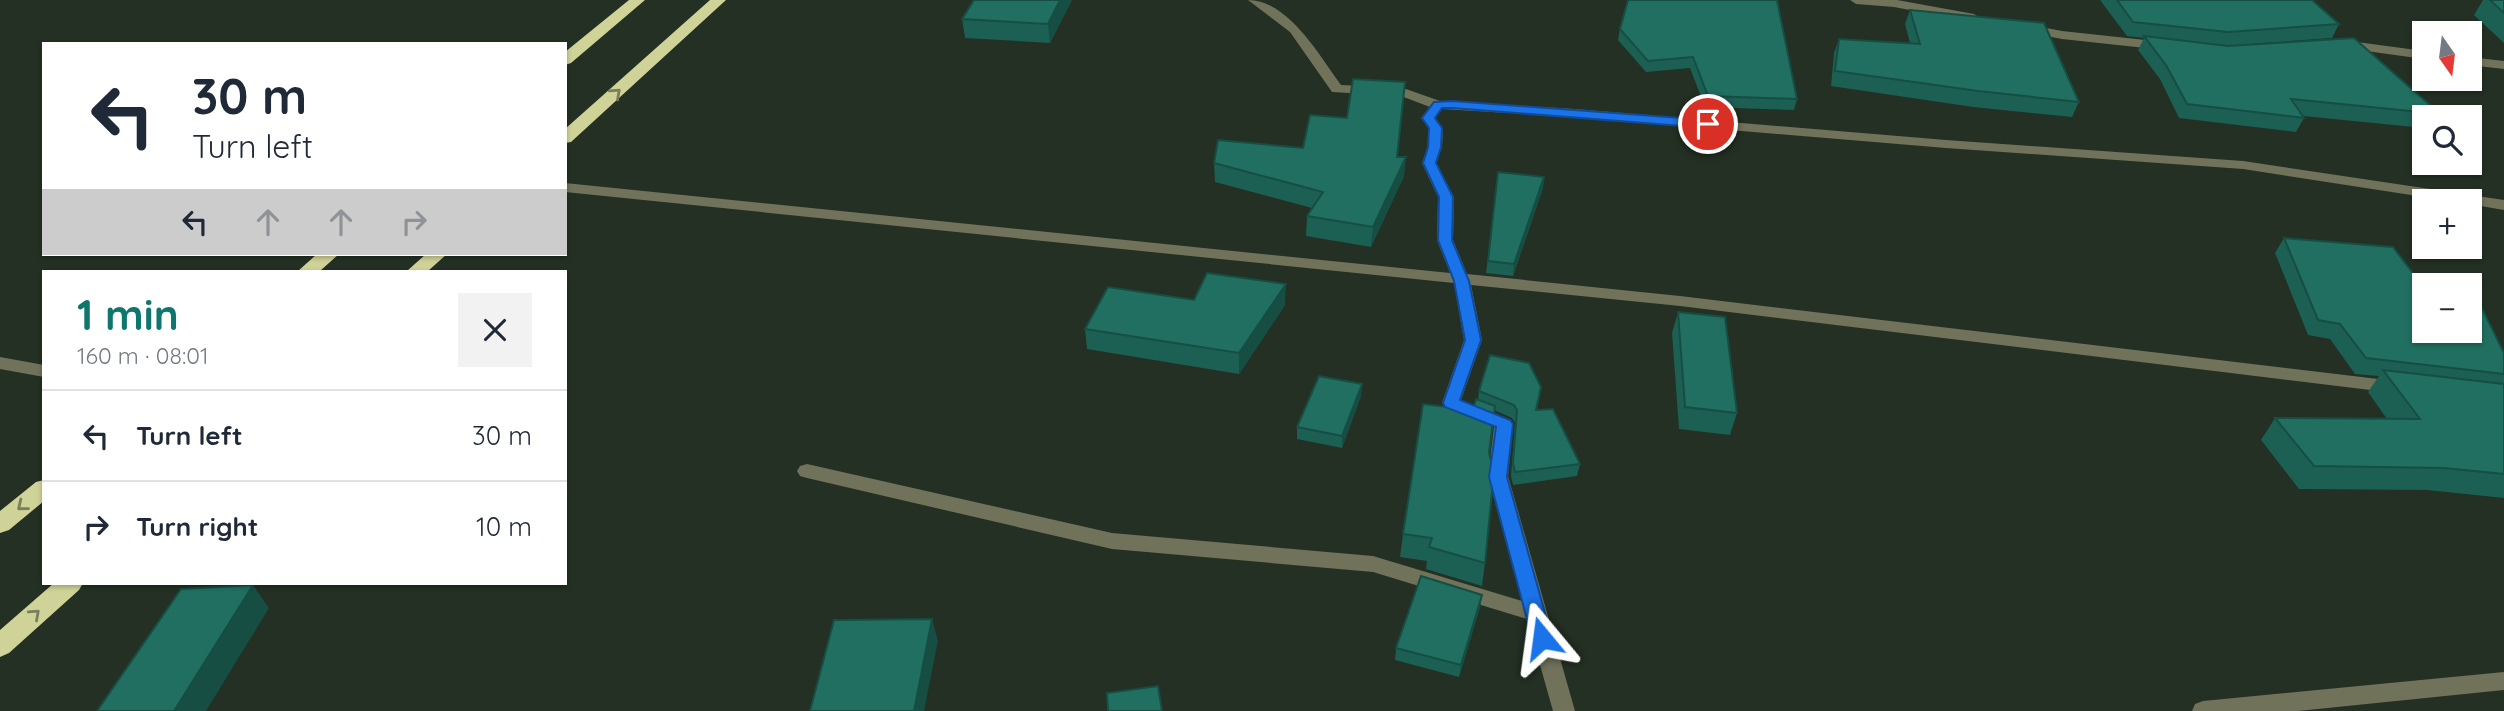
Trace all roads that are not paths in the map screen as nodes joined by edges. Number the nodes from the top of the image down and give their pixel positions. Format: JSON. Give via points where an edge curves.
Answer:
{"nodes":[{"id":1,"x":638,"y":0,"type":"edge"},
{"id":2,"x":719,"y":0,"type":"edge"},
{"id":3,"x":1254,"y":0,"type":"edge"},
{"id":4,"x":1857,"y":0,"type":"edge"},
{"id":5,"x":1984,"y":20,"type":"edge"},
{"id":6,"x":2010,"y":25,"type":"edge"},
{"id":7,"x":2327,"y":45,"type":"edge"},
{"id":8,"x":2182,"y":48,"type":"edge"},
{"id":9,"x":2412,"y":53,"type":"edge"},
{"id":10,"x":567,"y":58,"type":"edge"},
{"id":11,"x":2482,"y":62,"type":"edge"},
{"id":12,"x":2504,"y":65,"type":"edge"},
{"id":13,"x":1438,"y":105,"type":"junction"},
{"id":14,"x":567,"y":136,"type":"edge"},
{"id":15,"x":567,"y":187,"type":"edge"},
{"id":16,"x":2504,"y":205,"type":"edge"},
{"id":17,"x":327,"y":256,"type":"edge"},
{"id":18,"x":435,"y":256,"type":"edge"},
{"id":19,"x":309,"y":270,"type":"edge"},
{"id":20,"x":418,"y":270,"type":"edge"},
{"id":21,"x":1462,"y":281,"type":"junction"},
{"id":22,"x":0,"y":363,"type":"edge"},
{"id":23,"x":42,"y":371,"type":"edge"},
{"id":24,"x":2412,"y":389,"type":"edge"},
{"id":25,"x":807,"y":471,"type":"dead end"},
{"id":26,"x":42,"y":490,"type":"edge"},
{"id":27,"x":0,"y":524,"type":"edge"},
{"id":28,"x":68,"y":585,"type":"edge"},
{"id":29,"x":1535,"y":613,"type":"junction"},
{"id":30,"x":0,"y":646,"type":"edge"},
{"id":31,"x":2504,"y":681,"type":"edge"},
{"id":32,"x":1564,"y":711,"type":"edge"},
{"id":33,"x":2203,"y":711,"type":"edge"}],
"edges":[{"from":1,"to":10,"type":"highway"},
{"from":14,"to":2,"type":"highway","one_way":true},
{"from":3,"to":13,"type":"street","via":[[1294,29],[1337,89],[1403,92]]},
{"from":4,"to":5,"type":"street"},
{"from":6,"to":8,"type":"street"},
{"from":7,"to":9,"type":"street"},
{"from":11,"to":12,"type":"street"},
{"from":13,"to":16,"type":"street","via":[[2243,165]]},
{"from":13,"to":21,"type":"street","via":[[1428,118],[1436,128],[1429,163],[1446,197],[1445,240]]},
{"from":15,"to":21,"type":"street"},
{"from":17,"to":19,"type":"highway"},
{"from":18,"to":20,"type":"highway"},
{"from":21,"to":24,"type":"street","via":[[1694,303]]},
{"from":21,"to":29,"type":"street","via":[[1473,340],[1451,403],[1504,424],[1498,477]]},
{"from":22,"to":23,"type":"street"},
{"from":25,"to":29,"type":"street","via":[[1112,541],[1373,564]]},
{"from":26,"to":27,"type":"highway","one_way":true},
{"from":30,"to":28,"type":"highway","one_way":true},
{"from":29,"to":32,"type":"street"},
{"from":31,"to":33,"type":"street"}]}
